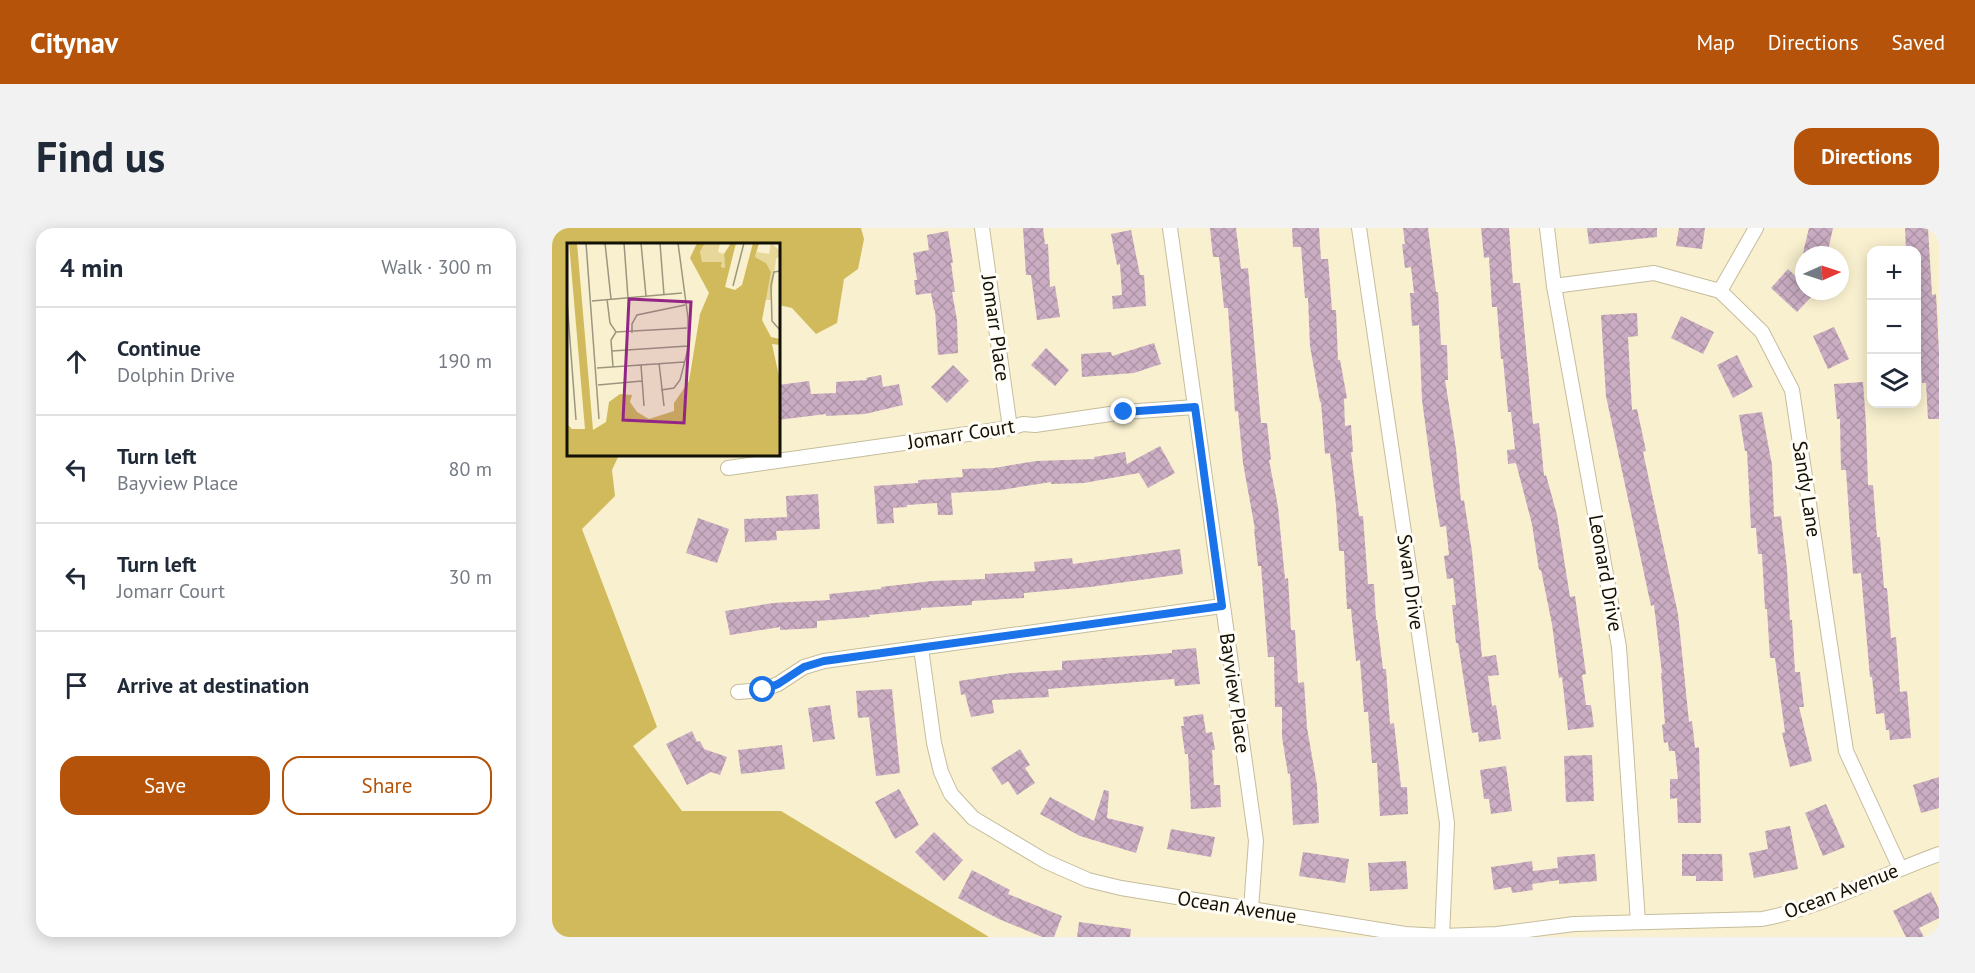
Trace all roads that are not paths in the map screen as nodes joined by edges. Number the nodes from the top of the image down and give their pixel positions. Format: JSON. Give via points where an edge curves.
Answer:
{"nodes":[{"id":1,"x":982,"y":228,"type":"edge"},
{"id":2,"x":1170,"y":228,"type":"edge"},
{"id":3,"x":1359,"y":228,"type":"edge"},
{"id":4,"x":1547,"y":228,"type":"edge"},
{"id":5,"x":1756,"y":228,"type":"edge"},
{"id":6,"x":1554,"y":286,"type":"junction"},
{"id":7,"x":1720,"y":291,"type":"junction"},
{"id":8,"x":1195,"y":407,"type":"junction"},
{"id":9,"x":1010,"y":428,"type":"junction"},
{"id":10,"x":728,"y":468,"type":"dead end"},
{"id":11,"x":1222,"y":606,"type":"junction"},
{"id":12,"x":921,"y":648,"type":"junction"},
{"id":13,"x":738,"y":692,"type":"dead end"},
{"id":14,"x":1939,"y":854,"type":"edge"},
{"id":15,"x":1900,"y":868,"type":"junction"},
{"id":16,"x":1251,"y":909,"type":"junction"},
{"id":17,"x":1638,"y":922,"type":"junction"},
{"id":18,"x":1442,"y":936,"type":"edge"}],
"edges":[{"from":1,"to":9,"type":"street","name":"Jomarr Place"},
{"from":2,"to":8,"type":"street","name":"Bayview Place"},
{"from":3,"to":18,"type":"street","name":"Swan Drive","via":[[1447,823]]},
{"from":4,"to":6,"type":"street","name":"Leonard Drive"},
{"from":5,"to":7,"type":"street"},
{"from":6,"to":7,"type":"street","name":"Sandy Lane","via":[[1654,273]]},
{"from":6,"to":17,"type":"street","name":"Leonard Drive","via":[[1619,646]]},
{"from":7,"to":15,"type":"street","name":"Sandy Lane","via":[[1762,332],[1792,390],[1846,751]]},
{"from":8,"to":9,"type":"street","name":"Jomarr Court","via":[[1124,412]]},
{"from":8,"to":11,"type":"street","name":"Bayview Place"},
{"from":9,"to":10,"type":"street","name":"Jomarr Court"},
{"from":11,"to":12,"type":"street"},
{"from":11,"to":16,"type":"street","name":"Bayview Place","via":[[1256,841]]},
{"from":12,"to":13,"type":"street","via":[[824,661],[804,667],[763,690]]},
{"from":12,"to":16,"type":"street","name":"Ocean Avenue","via":[[941,772],[951,794],[973,818],[1045,861],[1088,880]]},
{"from":14,"to":15,"type":"street","name":"Ocean Avenue"},
{"from":15,"to":17,"type":"street","name":"Ocean Avenue","via":[[1821,903],[1762,919]]},
{"from":16,"to":18,"type":"street","name":"Ocean Avenue","via":[[1405,934]]},
{"from":17,"to":18,"type":"street","name":"Ocean Avenue"}]}
